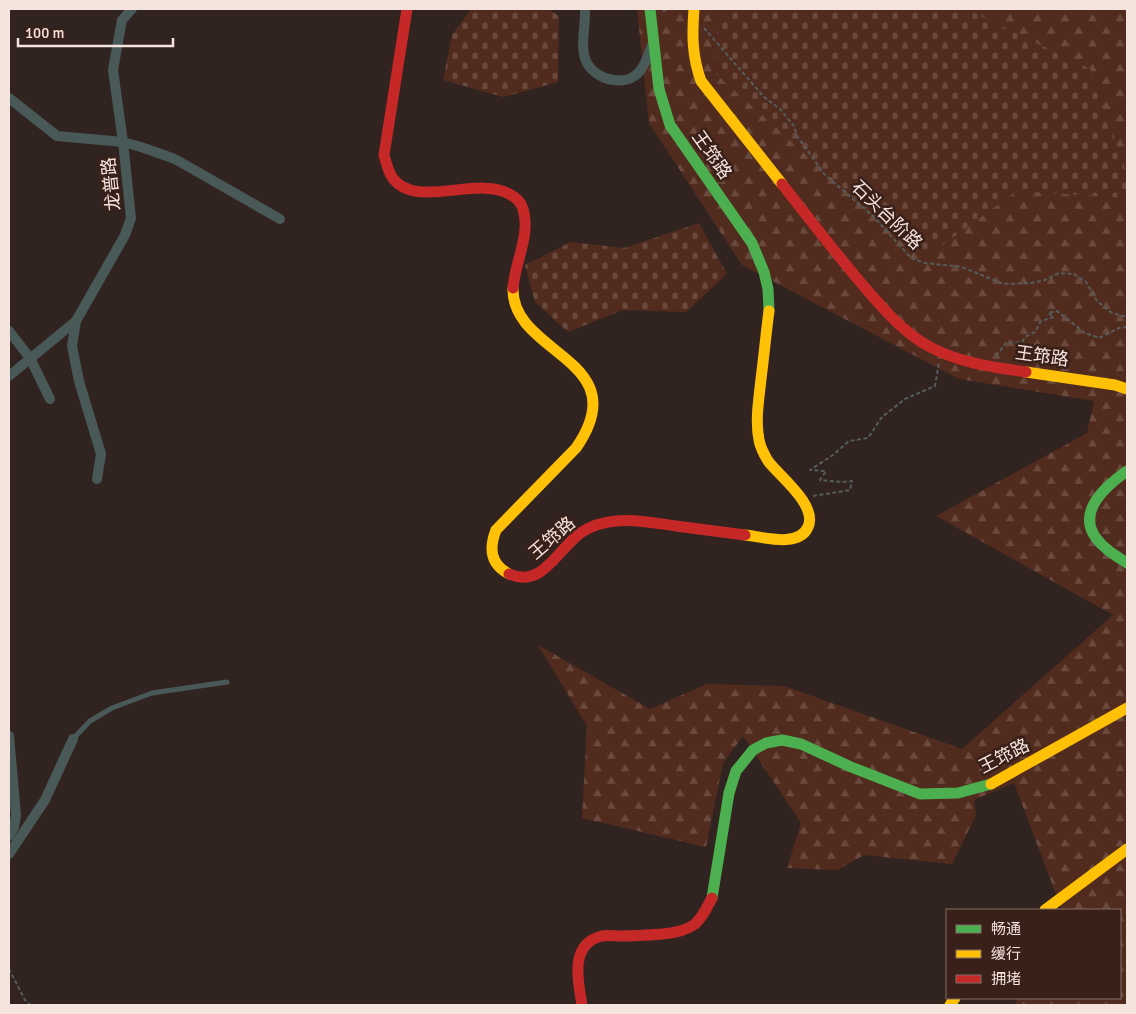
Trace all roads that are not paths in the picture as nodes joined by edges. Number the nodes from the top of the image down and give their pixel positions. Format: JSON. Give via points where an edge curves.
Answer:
{"nodes":[{"id":1,"x":132,"y":9,"type":"edge"},
{"id":2,"x":407,"y":9,"type":"edge"},
{"id":3,"x":585,"y":9,"type":"edge"},
{"id":4,"x":650,"y":9,"type":"edge"},
{"id":5,"x":694,"y":9,"type":"edge"},
{"id":6,"x":653,"y":43,"type":"junction"},
{"id":7,"x":9,"y":98,"type":"edge"},
{"id":8,"x":123,"y":142,"type":"junction"},
{"id":9,"x":280,"y":219,"type":"dead end"},
{"id":10,"x":76,"y":321,"type":"junction"},
{"id":11,"x":9,"y":331,"type":"edge"},
{"id":12,"x":30,"y":358,"type":"junction"},
{"id":13,"x":9,"y":376,"type":"edge"},
{"id":14,"x":1127,"y":389,"type":"edge"},
{"id":15,"x":50,"y":399,"type":"dead end"},
{"id":16,"x":1127,"y":471,"type":"edge"},
{"id":17,"x":97,"y":479,"type":"dead end"},
{"id":18,"x":1127,"y":563,"type":"edge"},
{"id":19,"x":227,"y":682,"type":"dead end"},
{"id":20,"x":1127,"y":708,"type":"edge"},
{"id":21,"x":9,"y":736,"type":"edge"},
{"id":22,"x":73,"y":739,"type":"joint"},
{"id":23,"x":9,"y":836,"type":"edge"},
{"id":24,"x":1127,"y":849,"type":"edge"},
{"id":25,"x":9,"y":854,"type":"edge"},
{"id":26,"x":1046,"y":909,"type":"edge"},
{"id":27,"x":582,"y":1005,"type":"edge"}],
"edges":[{"from":1,"to":8,"type":"street","name":"龙普路","via":[[122,20],[113,70]]},
{"from":2,"to":6,"type":"main road","name":"王筇路","via":[[384,155],[386,169],[394,182],[407,190],[426,192],[492,187],[520,200],[525,214],[524,231],[513,296],[518,312],[532,330],[570,362],[584,378],[592,396],[594,413],[577,448],[496,530],[491,540],[496,565],[518,577],[531,578],[543,571],[577,535],[608,521],[628,520],[785,540],[806,532],[810,523],[801,499],[768,461],[759,442],[758,406],[769,309],[764,272],[752,243],[670,125],[659,88]]},
{"from":3,"to":6,"type":"street","via":[[584,48],[587,62],[598,75],[612,80],[628,80],[640,72]]},
{"from":4,"to":6,"type":"main road","name":"王筇路"},
{"from":5,"to":14,"type":"main road","name":"王筇路","via":[[691,41],[701,81],[840,258],[905,330],[930,347],[955,358]]},
{"from":7,"to":8,"type":"street","via":[[57,136]]},
{"from":8,"to":9,"type":"street","via":[[175,159]]},
{"from":8,"to":10,"type":"street","name":"龙普路","via":[[131,218],[125,235]]},
{"from":10,"to":12,"type":"street","name":"龙普路"},
{"from":10,"to":17,"type":"street","via":[[72,346],[101,454]]},
{"from":11,"to":12,"type":"street"},
{"from":12,"to":13,"type":"street","name":"龙普路"},
{"from":12,"to":15,"type":"street"},
{"from":16,"to":18,"type":"main road","via":[[1097,496],[1090,517],[1092,532],[1107,549]]},
{"from":19,"to":22,"type":"lane","via":[[152,693],[112,708],[90,721]]},
{"from":20,"to":27,"type":"main road","name":"王筇路","via":[[993,784],[958,793],[920,794],[801,744],[782,740],[753,750],[736,771],[729,793],[707,911],[686,931],[672,935],[602,936],[585,945],[579,954],[577,968]]},
{"from":21,"to":23,"type":"street","via":[[16,815]]},
{"from":22,"to":25,"type":"street","via":[[45,800]]},
{"from":24,"to":26,"type":"main road"}]}
